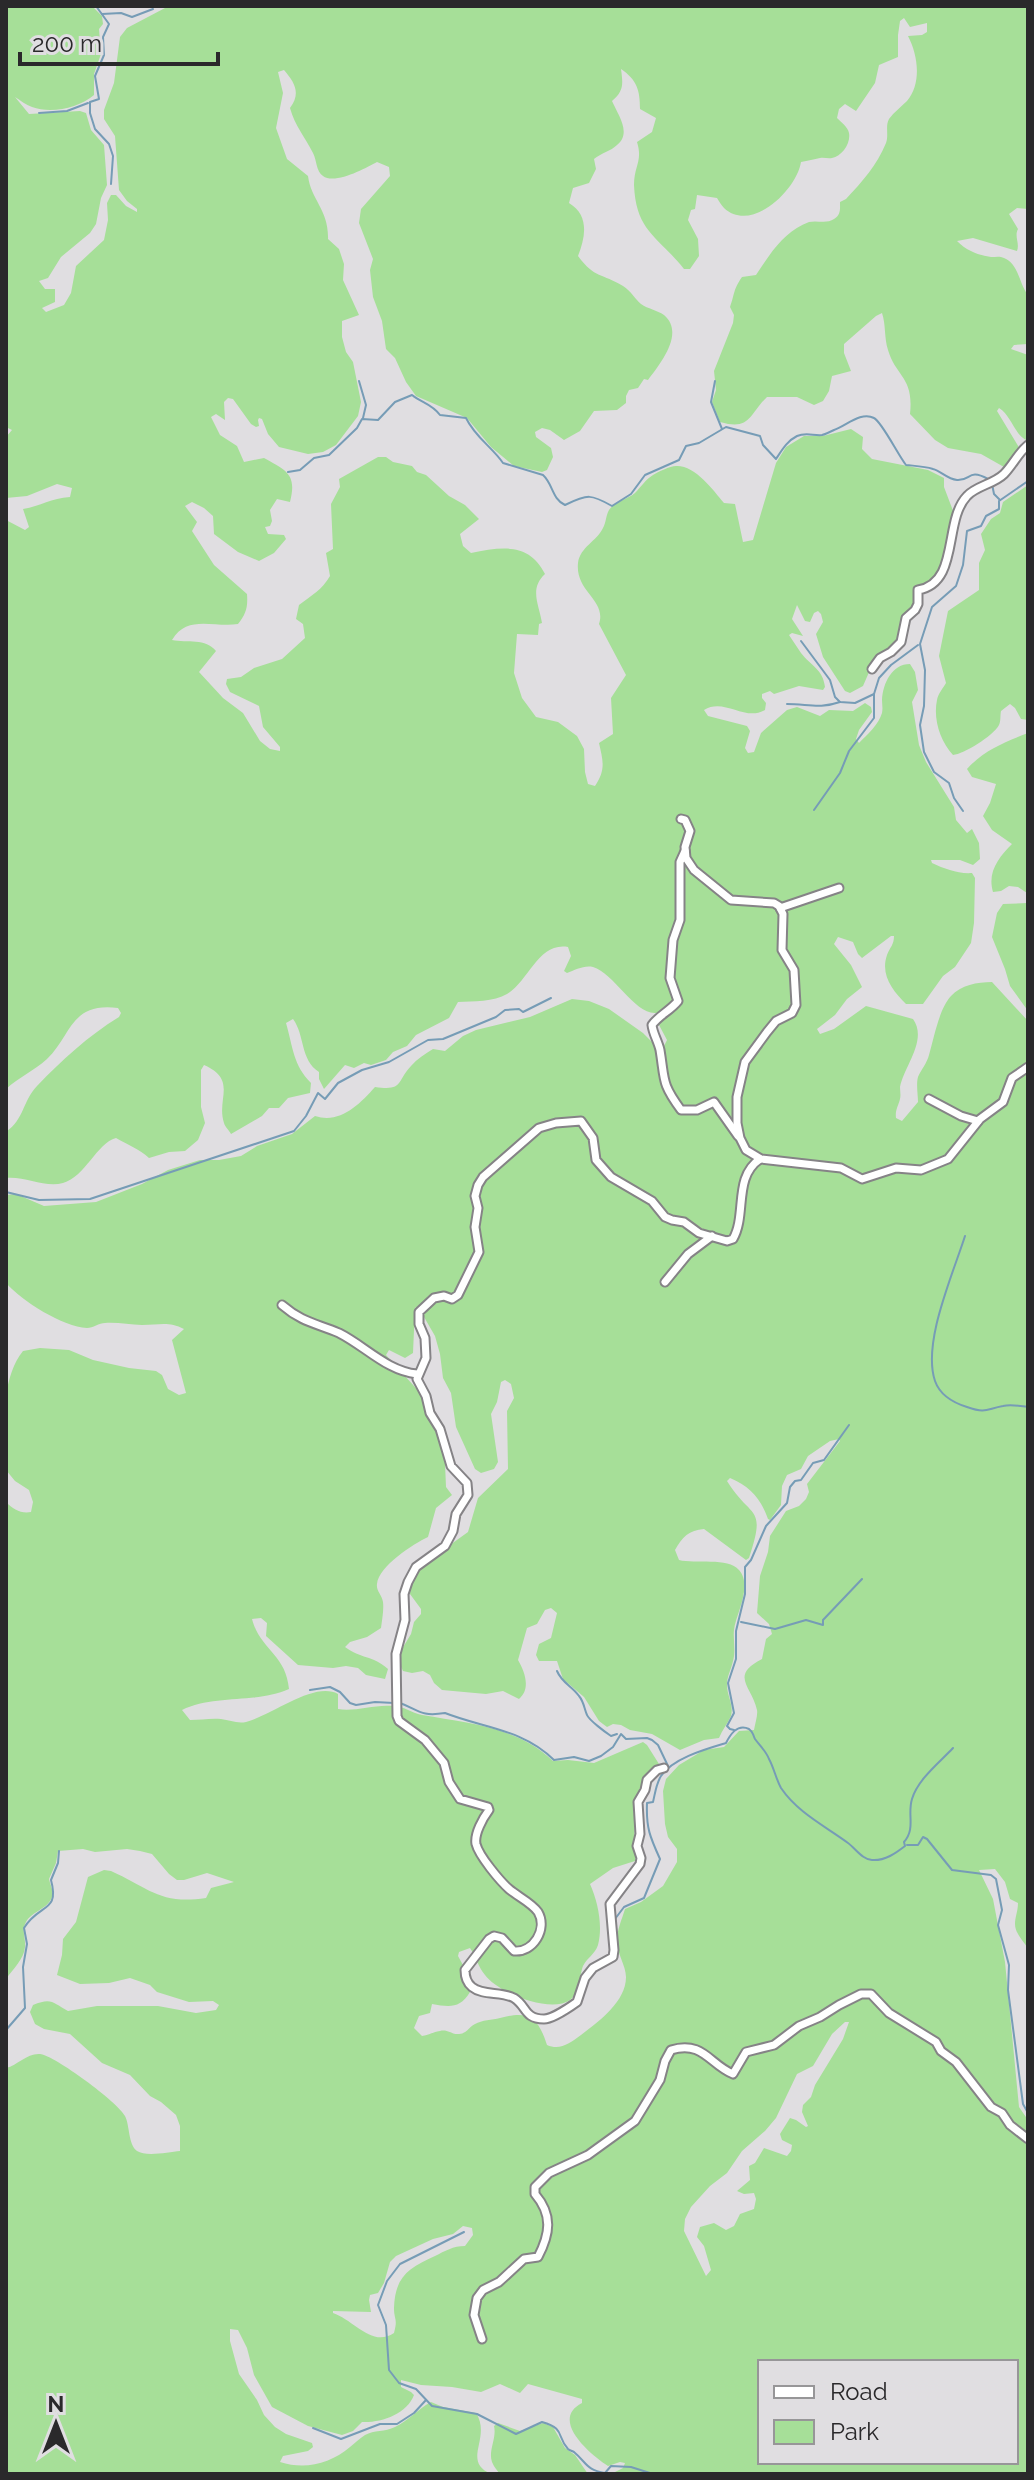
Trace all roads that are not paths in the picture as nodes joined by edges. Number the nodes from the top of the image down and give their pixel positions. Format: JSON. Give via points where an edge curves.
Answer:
{"nodes":[{"id":1,"x":1028,"y":445,"type":"edge"},
{"id":2,"x":872,"y":669,"type":"dead end"},
{"id":3,"x":681,"y":819,"type":"dead end"},
{"id":4,"x":685,"y":851,"type":"junction"},
{"id":5,"x":839,"y":888,"type":"dead end"},
{"id":6,"x":780,"y":908,"type":"junction"},
{"id":7,"x":1028,"y":1067,"type":"edge"},
{"id":8,"x":929,"y":1099,"type":"dead end"},
{"id":9,"x":978,"y":1121,"type":"junction"},
{"id":10,"x":740,"y":1138,"type":"junction"},
{"id":11,"x":760,"y":1159,"type":"junction"},
{"id":12,"x":712,"y":1236,"type":"junction"},
{"id":13,"x":665,"y":1282,"type":"dead end"},
{"id":14,"x":282,"y":1305,"type":"dead end"},
{"id":15,"x":417,"y":1374,"type":"junction"},
{"id":16,"x":664,"y":1768,"type":"dead end"},
{"id":17,"x":1028,"y":2139,"type":"edge"},
{"id":18,"x":482,"y":2339,"type":"dead end"}],
"edges":[{"from":1,"to":2,"type":"street","via":[[1003,475],[965,497],[943,573],[918,590],[918,604],[906,618],[901,642]]},
{"from":3,"to":4,"type":"street","via":[[690,831]]},
{"from":4,"to":6,"type":"street","via":[[694,870],[731,900],[765,901]]},
{"from":4,"to":10,"type":"street","via":[[670,978],[678,1001],[652,1025],[666,1090],[681,1110],[714,1102]]},
{"from":5,"to":6,"type":"street"},
{"from":6,"to":10,"type":"street","via":[[782,950],[794,970],[796,1005],[776,1021],[745,1062],[736,1109]]},
{"from":7,"to":9,"type":"street","via":[[1012,1078],[1003,1102]]},
{"from":8,"to":9,"type":"street"},
{"from":9,"to":11,"type":"street","via":[[952,1156],[921,1170],[896,1168],[862,1179],[841,1168]]},
{"from":10,"to":11,"type":"street"},
{"from":11,"to":12,"type":"street","via":[[741,1190],[735,1236],[727,1241]]},
{"from":12,"to":13,"type":"street"},
{"from":12,"to":15,"type":"street","via":[[665,1217],[652,1201],[605,1171],[581,1121],[539,1128],[478,1185],[478,1258],[458,1295],[434,1298],[419,1312],[426,1358]]},
{"from":14,"to":15,"type":"street","via":[[397,1369]]},
{"from":15,"to":16,"type":"street","via":[[451,1466],[467,1483],[468,1495],[445,1546],[416,1567],[404,1594],[407,1607],[396,1654],[397,1716],[444,1763],[460,1799],[488,1807],[477,1846],[499,1880],[538,1913],[541,1928],[525,1951],[514,1951],[502,1938],[489,1939],[465,1970],[473,1988],[514,1998],[526,2013],[543,2019],[577,2002],[593,1968],[613,1957],[610,1904],[640,1864],[638,1802],[647,1780]]},
{"from":17,"to":18,"type":"street","via":[[991,2107],[936,2042],[889,2013],[871,1994],[861,1994],[799,2026],[774,2045],[746,2052],[733,2074],[699,2050],[671,2050],[635,2121],[535,2187],[549,2231],[538,2257],[524,2259],[477,2298],[474,2315]]}]}
